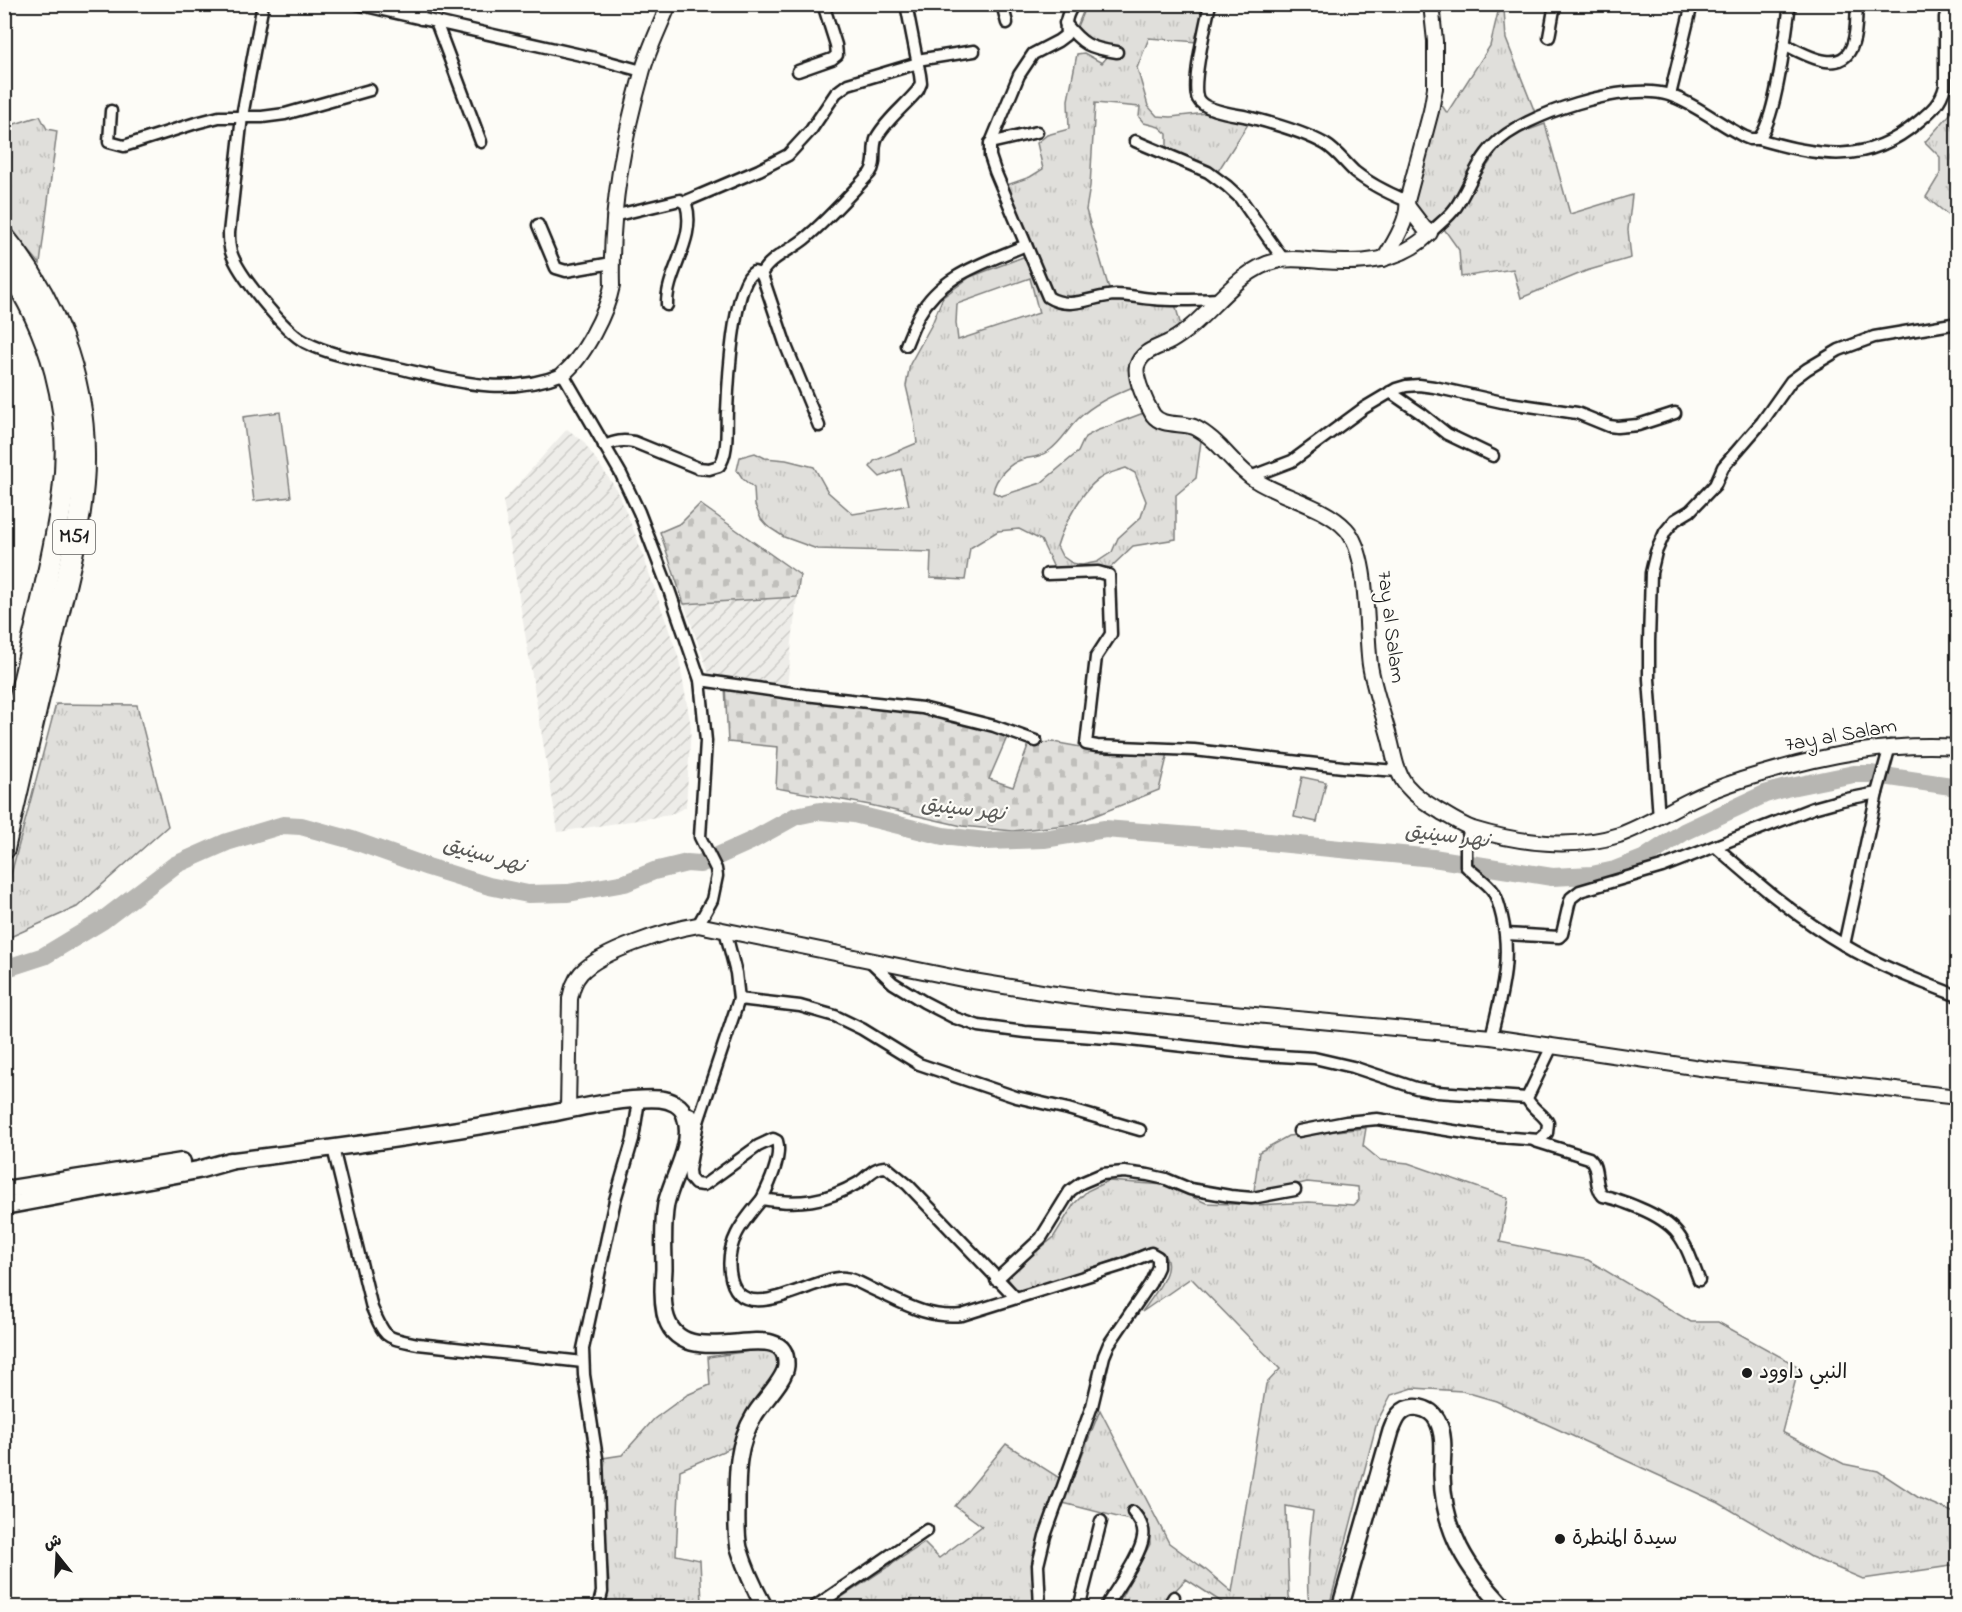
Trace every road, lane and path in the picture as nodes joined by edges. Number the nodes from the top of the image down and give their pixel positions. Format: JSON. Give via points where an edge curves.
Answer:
{"nodes":[{"id":1,"x":263,"y":4,"type":"edge"},
{"id":2,"x":357,"y":4,"type":"edge"},
{"id":3,"x":418,"y":4,"type":"edge"},
{"id":4,"x":669,"y":4,"type":"edge"},
{"id":5,"x":823,"y":4,"type":"edge"},
{"id":6,"x":906,"y":4,"type":"edge"},
{"id":7,"x":1002,"y":4,"type":"edge"},
{"id":8,"x":1074,"y":4,"type":"edge"},
{"id":9,"x":1210,"y":4,"type":"edge"},
{"id":10,"x":1431,"y":4,"type":"edge"},
{"id":11,"x":1555,"y":4,"type":"edge"},
{"id":12,"x":1692,"y":4,"type":"edge"},
{"id":13,"x":1790,"y":4,"type":"edge"},
{"id":14,"x":1857,"y":4,"type":"edge"},
{"id":15,"x":1952,"y":4,"type":"edge"},
{"id":16,"x":421,"y":19,"type":"junction"},
{"id":17,"x":436,"y":22,"type":"junction"},
{"id":18,"x":1007,"y":23,"type":"dead end"},
{"id":19,"x":1065,"y":23,"type":"junction"},
{"id":20,"x":1549,"y":37,"type":"dead end"},
{"id":21,"x":1784,"y":44,"type":"junction"},
{"id":22,"x":974,"y":51,"type":"dead end"},
{"id":23,"x":1117,"y":52,"type":"dead end"},
{"id":24,"x":918,"y":61,"type":"junction"},
{"id":25,"x":642,"y":71,"type":"junction"},
{"id":26,"x":798,"y":71,"type":"dead end"},
{"id":27,"x":370,"y":90,"type":"dead end"},
{"id":28,"x":1670,"y":95,"type":"junction"},
{"id":29,"x":111,"y":111,"type":"dead end"},
{"id":30,"x":242,"y":116,"type":"junction"},
{"id":31,"x":1037,"y":132,"type":"dead end"},
{"id":32,"x":1758,"y":139,"type":"junction"},
{"id":33,"x":1135,"y":141,"type":"dead end"},
{"id":34,"x":481,"y":142,"type":"dead end"},
{"id":35,"x":990,"y":143,"type":"junction"},
{"id":36,"x":684,"y":202,"type":"junction"},
{"id":37,"x":1407,"y":204,"type":"junction"},
{"id":38,"x":613,"y":216,"type":"junction"},
{"id":39,"x":538,"y":225,"type":"dead end"},
{"id":40,"x":1430,"y":233,"type":"junction"},
{"id":41,"x":4,"y":237,"type":"edge"},
{"id":42,"x":1026,"y":245,"type":"junction"},
{"id":43,"x":1283,"y":259,"type":"junction"},
{"id":44,"x":1384,"y":259,"type":"junction"},
{"id":45,"x":4,"y":263,"type":"edge"},
{"id":46,"x":612,"y":263,"type":"junction"},
{"id":47,"x":761,"y":274,"type":"junction"},
{"id":48,"x":1219,"y":299,"type":"junction"},
{"id":49,"x":667,"y":305,"type":"dead end"},
{"id":50,"x":1958,"y":322,"type":"edge"},
{"id":51,"x":906,"y":345,"type":"dead end"},
{"id":52,"x":563,"y":374,"type":"junction"},
{"id":53,"x":1390,"y":392,"type":"junction"},
{"id":54,"x":1675,"y":413,"type":"dead end"},
{"id":55,"x":819,"y":426,"type":"dead end"},
{"id":56,"x":604,"y":446,"type":"junction"},
{"id":57,"x":1493,"y":456,"type":"dead end"},
{"id":58,"x":1250,"y":477,"type":"junction"},
{"id":59,"x":1047,"y":574,"type":"dead end"},
{"id":60,"x":700,"y":680,"type":"junction"},
{"id":61,"x":1036,"y":741,"type":"dead end"},
{"id":62,"x":1958,"y":747,"type":"edge"},
{"id":63,"x":1888,"y":752,"type":"junction"},
{"id":64,"x":4,"y":765,"type":"edge"},
{"id":65,"x":1398,"y":771,"type":"junction"},
{"id":66,"x":1878,"y":789,"type":"junction"},
{"id":67,"x":1659,"y":818,"type":"junction"},
{"id":68,"x":1470,"y":828,"type":"junction"},
{"id":69,"x":1716,"y":847,"type":"junction"},
{"id":70,"x":4,"y":849,"type":"edge"},
{"id":71,"x":698,"y":925,"type":"junction"},
{"id":72,"x":725,"y":930,"type":"junction"},
{"id":73,"x":1506,"y":934,"type":"junction"},
{"id":74,"x":1844,"y":945,"type":"junction"},
{"id":75,"x":868,"y":960,"type":"junction"},
{"id":76,"x":1958,"y":996,"type":"edge"},
{"id":77,"x":739,"y":999,"type":"junction"},
{"id":78,"x":1491,"y":1036,"type":"junction"},
{"id":79,"x":1552,"y":1046,"type":"junction"},
{"id":80,"x":1958,"y":1097,"type":"edge"},
{"id":81,"x":1527,"y":1098,"type":"junction"},
{"id":82,"x":639,"y":1100,"type":"junction"},
{"id":83,"x":568,"y":1110,"type":"junction"},
{"id":84,"x":683,"y":1111,"type":"junction"},
{"id":85,"x":698,"y":1122,"type":"junction"},
{"id":86,"x":1140,"y":1130,"type":"dead end"},
{"id":87,"x":1299,"y":1131,"type":"dead end"},
{"id":88,"x":1533,"y":1140,"type":"junction"},
{"id":89,"x":333,"y":1148,"type":"junction"},
{"id":90,"x":230,"y":1161,"type":"junction"},
{"id":91,"x":4,"y":1190,"type":"edge"},
{"id":92,"x":1295,"y":1190,"type":"dead end"},
{"id":93,"x":762,"y":1199,"type":"junction"},
{"id":94,"x":4,"y":1206,"type":"edge"},
{"id":95,"x":996,"y":1280,"type":"junction"},
{"id":96,"x":1699,"y":1280,"type":"dead end"},
{"id":97,"x":1016,"y":1298,"type":"junction"},
{"id":98,"x":584,"y":1362,"type":"junction"},
{"id":99,"x":1133,"y":1512,"type":"dead end"},
{"id":100,"x":1101,"y":1521,"type":"dead end"},
{"id":101,"x":927,"y":1530,"type":"dead end"},
{"id":102,"x":1174,"y":1597,"type":"dead end"},
{"id":103,"x":598,"y":1608,"type":"edge"},
{"id":104,"x":765,"y":1608,"type":"edge"},
{"id":105,"x":813,"y":1608,"type":"edge"},
{"id":106,"x":1040,"y":1608,"type":"edge"},
{"id":107,"x":1079,"y":1608,"type":"edge"},
{"id":108,"x":1105,"y":1608,"type":"edge"},
{"id":109,"x":1167,"y":1608,"type":"edge"},
{"id":110,"x":1340,"y":1608,"type":"edge"},
{"id":111,"x":1505,"y":1608,"type":"edge"}],
"edges":[{"from":1,"to":30,"type":"street"},
{"from":2,"to":16,"type":"street"},
{"from":3,"to":16,"type":"street"},
{"from":4,"to":25,"type":"street"},
{"from":5,"to":26,"type":"street","via":[[837,55]]},
{"from":6,"to":24,"type":"street"},
{"from":7,"to":18,"type":"street"},
{"from":8,"to":19,"type":"street"},
{"from":9,"to":37,"type":"street","via":[[1196,85],[1199,101],[1212,109],[1318,140],[1366,180]]},
{"from":10,"to":37,"type":"street","via":[[1435,88]]},
{"from":11,"to":20,"type":"street"},
{"from":12,"to":28,"type":"street"},
{"from":13,"to":21,"type":"street"},
{"from":14,"to":21,"type":"street","via":[[1853,42],[1842,58],[1817,60]]},
{"from":15,"to":32,"type":"street","via":[[1946,17],[1943,97],[1892,142],[1857,153],[1831,153]]},
{"from":16,"to":17,"type":"street"},
{"from":17,"to":25,"type":"street"},
{"from":17,"to":34,"type":"street"},
{"from":19,"to":23,"type":"street","via":[[1093,49]]},
{"from":19,"to":35,"type":"street","via":[[1066,34],[1034,54],[1018,75]]},
{"from":21,"to":32,"type":"street","via":[[1771,111]]},
{"from":22,"to":24,"type":"street"},
{"from":24,"to":36,"type":"street","via":[[848,84],[836,93],[788,155]]},
{"from":24,"to":47,"type":"street","via":[[918,90],[876,139],[875,165],[870,173],[823,223],[771,261]]},
{"from":25,"to":38,"type":"street"},
{"from":27,"to":30,"type":"street","via":[[285,114]]},
{"from":28,"to":32,"type":"street","via":[[1740,134]]},
{"from":28,"to":40,"type":"street","via":[[1640,93],[1597,99],[1523,123],[1492,146],[1454,209]]},
{"from":29,"to":30,"type":"street","via":[[109,142],[123,146],[219,117]]},
{"from":30,"to":52,"type":"street","via":[[229,233],[231,252],[270,309],[297,337],[355,358],[478,386],[518,386]]},
{"from":31,"to":35,"type":"street"},
{"from":33,"to":43,"type":"street","via":[[1208,172],[1227,186],[1240,198]]},
{"from":35,"to":42,"type":"street","via":[[995,171]]},
{"from":36,"to":38,"type":"street"},
{"from":36,"to":49,"type":"street","via":[[688,212],[685,238],[667,292]]},
{"from":37,"to":40,"type":"street"},
{"from":37,"to":44,"type":"street","via":[[1396,240]]},
{"from":38,"to":46,"type":"street"},
{"from":39,"to":46,"type":"street","via":[[559,271]]},
{"from":40,"to":44,"type":"street"},
{"from":41,"to":70,"type":"highway","number":"M51","via":[[22,259],[52,312],[70,362],[84,454],[81,504],[68,569]]},
{"from":42,"to":48,"type":"street","via":[[1048,297],[1056,302],[1076,303],[1116,295]]},
{"from":42,"to":51,"type":"street","via":[[960,273],[935,293],[919,315]]},
{"from":43,"to":44,"type":"street","name":"7ay al Salam"},
{"from":43,"to":48,"type":"street","name":"7ay al Salam","via":[[1263,265]]},
{"from":45,"to":64,"type":"highway","number":"M51","via":[[39,322],[54,363],[65,441],[63,490],[53,552]]},
{"from":46,"to":52,"type":"street","via":[[607,308],[578,360]]},
{"from":47,"to":55,"type":"street"},
{"from":47,"to":56,"type":"street","via":[[754,272],[746,279],[738,308],[725,446],[719,466],[698,468],[623,440]]},
{"from":48,"to":58,"type":"street","name":"7ay al Salam","via":[[1183,332],[1147,351],[1138,365],[1137,377],[1155,418],[1198,429]]},
{"from":50,"to":67,"type":"street","via":[[1874,337],[1839,350],[1807,369],[1791,381],[1723,467],[1715,485],[1665,532],[1651,573],[1649,642]]},
{"from":52,"to":56,"type":"street"},
{"from":53,"to":54,"type":"street","via":[[1406,386],[1434,387],[1577,413],[1617,427]]},
{"from":53,"to":57,"type":"street","via":[[1447,434]]},
{"from":53,"to":58,"type":"street","via":[[1292,461]]},
{"from":56,"to":60,"type":"street","via":[[639,512]]},
{"from":58,"to":65,"type":"street","name":"7ay al Salam","via":[[1335,519],[1351,535],[1362,573],[1373,681]]},
{"from":59,"to":65,"type":"street","via":[[1109,575],[1111,634],[1096,657],[1086,744],[1194,750]]},
{"from":60,"to":61,"type":"street","via":[[922,708]]},
{"from":60,"to":71,"type":"street","via":[[706,741],[700,837],[717,876],[712,900]]},
{"from":62,"to":63,"type":"street","name":"7ay al Salam","via":[[1922,745]]},
{"from":63,"to":66,"type":"street"},
{"from":63,"to":67,"type":"street","name":"7ay al Salam","via":[[1804,762],[1760,774],[1698,796]]},
{"from":65,"to":68,"type":"street","name":"7ay al Salam","via":[[1418,797]]},
{"from":66,"to":69,"type":"street","via":[[1813,808]]},
{"from":66,"to":74,"type":"street"},
{"from":67,"to":68,"type":"street","name":"7ay al Salam","via":[[1618,835],[1565,843],[1538,842]]},
{"from":68,"to":73,"type":"street","via":[[1466,867],[1494,893]]},
{"from":69,"to":73,"type":"street","via":[[1580,891],[1571,898],[1559,937]]},
{"from":69,"to":74,"type":"street","via":[[1779,901]]},
{"from":71,"to":72,"type":"street"},
{"from":71,"to":83,"type":"street","via":[[670,930],[628,946],[581,974],[570,999]]},
{"from":72,"to":75,"type":"street"},
{"from":72,"to":77,"type":"street"},
{"from":73,"to":78,"type":"street","via":[[1506,971]]},
{"from":74,"to":76,"type":"street"},
{"from":75,"to":78,"type":"street","via":[[967,980],[1115,1002]]},
{"from":75,"to":81,"type":"street","via":[[893,983],[924,1002],[979,1026],[1314,1058],[1437,1092]]},
{"from":77,"to":85,"type":"street"},
{"from":77,"to":86,"type":"street","via":[[800,1006],[835,1016],[919,1064],[1016,1097]]},
{"from":78,"to":79,"type":"street"},
{"from":79,"to":80,"type":"street","via":[[1707,1069]]},
{"from":79,"to":81,"type":"street"},
{"from":81,"to":88,"type":"street","via":[[1548,1123],[1544,1138]]},
{"from":82,"to":83,"type":"main road"},
{"from":82,"to":84,"type":"main road","via":[[668,1101]]},
{"from":82,"to":98,"type":"street","via":[[633,1139],[598,1274]]},
{"from":83,"to":89,"type":"main road"},
{"from":84,"to":85,"type":"street"},
{"from":84,"to":104,"type":"main road","via":[[689,1131],[666,1205],[663,1241],[664,1310],[669,1324],[686,1341],[705,1345],[772,1343],[786,1362],[783,1375],[742,1438],[736,1472],[739,1545]]},
{"from":85,"to":93,"type":"street","via":[[689,1174],[692,1182],[699,1185],[758,1146],[776,1140],[774,1168]]},
{"from":87,"to":88,"type":"street","via":[[1377,1119]]},
{"from":88,"to":96,"type":"street","via":[[1589,1158],[1595,1165],[1603,1196],[1667,1222],[1680,1236]]},
{"from":89,"to":90,"type":"main road"},
{"from":89,"to":98,"type":"street","via":[[372,1308],[382,1331],[391,1338],[418,1344]]},
{"from":90,"to":91,"type":"main road","via":[[208,1159]]},
{"from":90,"to":94,"type":"main road"},
{"from":92,"to":95,"type":"street","via":[[1252,1198],[1190,1189],[1148,1175],[1102,1174],[1070,1191],[1041,1238]]},
{"from":93,"to":95,"type":"street","via":[[785,1203],[828,1197],[886,1167],[908,1185]]},
{"from":93,"to":97,"type":"street","via":[[729,1252],[733,1286],[746,1298],[776,1298],[843,1277],[939,1316],[962,1315]]},
{"from":95,"to":97,"type":"street"},
{"from":97,"to":106,"type":"street","via":[[1146,1254],[1155,1254],[1159,1262],[1150,1284],[1104,1356],[1092,1406],[1045,1536],[1038,1565]]},
{"from":98,"to":103,"type":"street","via":[[597,1469],[602,1592]]},
{"from":99,"to":108,"type":"street","via":[[1141,1522],[1144,1536]]},
{"from":100,"to":107,"type":"street"},
{"from":101,"to":105,"type":"street"},
{"from":102,"to":109,"type":"street"},
{"from":110,"to":111,"type":"main road","via":[[1391,1431],[1400,1414],[1411,1407],[1421,1407],[1437,1420],[1442,1436],[1444,1506],[1449,1525],[1467,1563]]}]}
